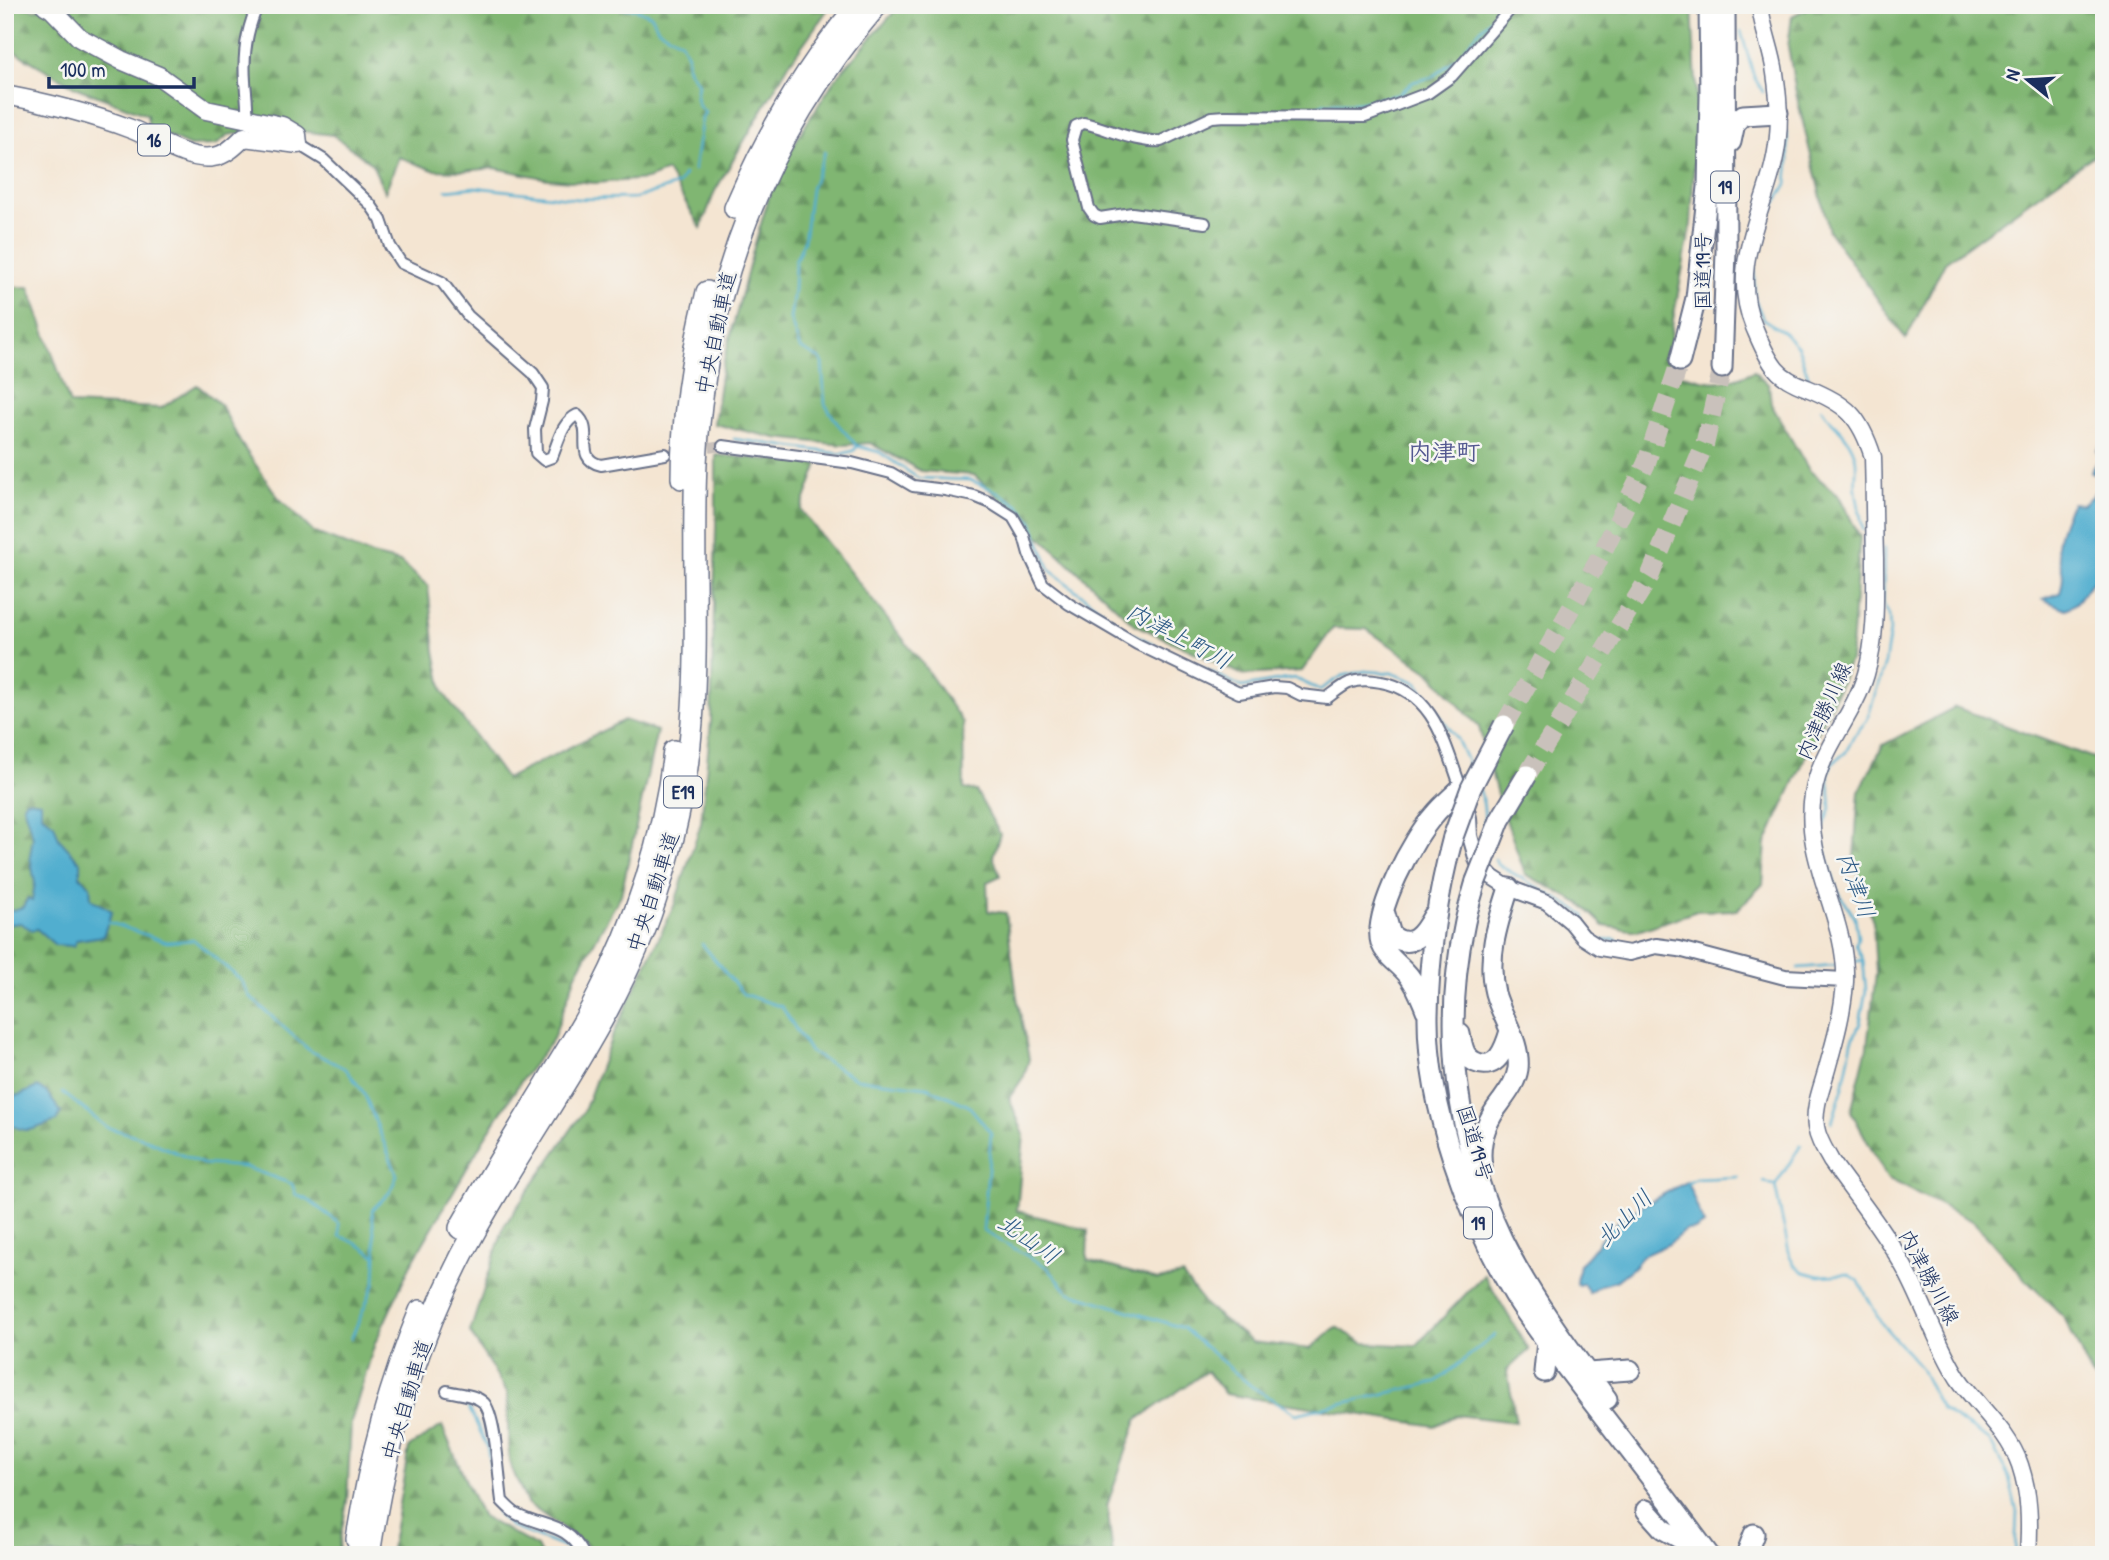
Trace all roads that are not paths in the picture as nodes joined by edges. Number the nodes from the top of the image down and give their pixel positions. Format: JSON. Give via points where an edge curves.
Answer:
{"nodes":[{"id":1,"x":45,"y":5,"type":"edge"},
{"id":2,"x":258,"y":5,"type":"edge"},
{"id":3,"x":858,"y":5,"type":"edge"},
{"id":4,"x":877,"y":5,"type":"edge"},
{"id":5,"x":1514,"y":5,"type":"edge"},
{"id":6,"x":1709,"y":5,"type":"edge"},
{"id":7,"x":1725,"y":5,"type":"edge"},
{"id":8,"x":1760,"y":5,"type":"edge"},
{"id":9,"x":1725,"y":47,"type":"junction"},
{"id":10,"x":5,"y":95,"type":"edge"},
{"id":11,"x":1778,"y":113,"type":"junction"},
{"id":12,"x":1743,"y":115,"type":"junction"},
{"id":13,"x":247,"y":120,"type":"junction"},
{"id":14,"x":298,"y":144,"type":"junction"},
{"id":15,"x":1725,"y":174,"type":"junction"},
{"id":16,"x":1205,"y":223,"type":"dead end"},
{"id":17,"x":1680,"y":361,"type":"tunnel mouth"},
{"id":18,"x":1722,"y":368,"type":"tunnel mouth"},
{"id":19,"x":723,"y":446,"type":"tunnel mouth"},
{"id":20,"x":665,"y":454,"type":"tunnel mouth"},
{"id":21,"x":1504,"y":725,"type":"tunnel mouth"},
{"id":22,"x":1527,"y":775,"type":"tunnel mouth"},
{"id":23,"x":1461,"y":788,"type":"junction"},
{"id":24,"x":1509,"y":888,"type":"junction"},
{"id":25,"x":1384,"y":909,"type":"junction"},
{"id":26,"x":1436,"y":909,"type":"junction"},
{"id":27,"x":1845,"y":979,"type":"junction"},
{"id":28,"x":1455,"y":1009,"type":"junction"},
{"id":29,"x":1428,"y":1017,"type":"junction"},
{"id":30,"x":1510,"y":1031,"type":"junction"},
{"id":31,"x":1488,"y":1206,"type":"junction"},
{"id":32,"x":1547,"y":1341,"type":"junction"},
{"id":33,"x":1630,"y":1370,"type":"dead end"},
{"id":34,"x":1544,"y":1372,"type":"dead end"},
{"id":35,"x":1588,"y":1373,"type":"junction"},
{"id":36,"x":447,"y":1391,"type":"dead end"},
{"id":37,"x":1646,"y":1510,"type":"dead end"},
{"id":38,"x":1755,"y":1534,"type":"dead end"},
{"id":39,"x":355,"y":1555,"type":"edge"},
{"id":40,"x":369,"y":1555,"type":"edge"},
{"id":41,"x":584,"y":1555,"type":"edge"},
{"id":42,"x":1709,"y":1555,"type":"edge"},
{"id":43,"x":1723,"y":1555,"type":"edge"},
{"id":44,"x":1746,"y":1555,"type":"edge"},
{"id":45,"x":2028,"y":1555,"type":"edge"}],
"edges":[{"from":1,"to":13,"type":"main road","via":[[80,38],[159,76],[206,110]]},
{"from":2,"to":13,"type":"street","via":[[245,40]]},
{"from":3,"to":39,"type":"highway","name":"中央自動車道","number":"E19","via":[[806,73],[755,161],[731,217],[697,331],[682,452],[678,722],[668,794],[644,886],[596,1001],[475,1202],[407,1342],[368,1477]]},
{"from":4,"to":40,"type":"highway","name":"中央自動車道","number":"E19","via":[[812,90],[785,135],[753,201],[720,295],[706,363],[696,465],[692,723],[682,798],[659,890],[607,1012],[474,1232],[433,1316],[388,1456]]},
{"from":5,"to":16,"type":"street","via":[[1452,76],[1429,93],[1365,117],[1212,117],[1161,141],[1084,123],[1076,126],[1072,140],[1094,215],[1132,213]]},
{"from":6,"to":17,"type":"highway","name":"国道19号","number":"19","via":[[1708,187],[1696,298]]},
{"from":7,"to":9,"type":"highway","name":"国道19号","number":"19"},
{"from":8,"to":11,"type":"main road","name":"内津勝川線","via":[[1775,72]]},
{"from":9,"to":12,"type":"highway","via":[[1731,58],[1732,98]]},
{"from":9,"to":15,"type":"highway","name":"国道19号","number":"19"},
{"from":10,"to":14,"type":"main road","number":"16","via":[[78,112],[197,156],[220,156],[244,137]]},
{"from":11,"to":12,"type":"highway"},
{"from":11,"to":27,"type":"main road","name":"内津勝川線","via":[[1771,175],[1745,268],[1752,323],[1776,370],[1839,403],[1856,418],[1873,457],[1876,616],[1872,647],[1855,702],[1826,751],[1812,795],[1813,843],[1842,944]]},
{"from":12,"to":15,"type":"highway","via":[[1733,129],[1732,164]]},
{"from":13,"to":14,"type":"main road","via":[[282,126],[297,135]]},
{"from":14,"to":20,"type":"street","via":[[333,168],[370,204],[401,262],[442,282],[468,316],[533,373],[543,388],[535,429],[536,453],[544,460],[552,457],[570,418],[577,415],[583,420],[587,458],[592,463]]},
{"from":15,"to":18,"type":"highway","name":"国道19号","number":"19"},
{"from":19,"to":23,"type":"street","via":[[852,463],[891,472],[914,486],[991,503],[1013,517],[1043,584],[1069,604],[1137,644],[1239,693],[1274,687],[1327,698],[1349,683],[1392,684],[1423,703],[1433,718]]},
{"from":21,"to":26,"type":"highway","name":"国道19号","number":"19","bridge":true,"via":[[1471,788],[1453,837]]},
{"from":22,"to":28,"type":"highway","name":"国道19号","number":"19","bridge":true,"via":[[1500,820],[1476,881],[1465,922]]},
{"from":23,"to":24,"type":"street","via":[[1477,861]]},
{"from":23,"to":25,"type":"highway","via":[[1414,842]]},
{"from":24,"to":27,"type":"street","via":[[1547,902],[1600,948],[1629,953],[1656,946],[1679,948],[1785,977]]},
{"from":24,"to":30,"type":"highway","via":[[1492,959],[1495,991]]},
{"from":25,"to":26,"type":"highway","via":[[1391,935],[1403,941],[1424,933]]},
{"from":25,"to":29,"type":"highway","via":[[1380,941],[1408,975]]},
{"from":26,"to":29,"type":"highway","name":"国道19号","number":"19"},
{"from":27,"to":45,"type":"main road","name":"内津勝川線","via":[[1841,1019],[1817,1103],[1821,1143],[1904,1266],[1959,1379],[1991,1417],[2020,1463],[2029,1497]]},
{"from":28,"to":30,"type":"highway","via":[[1464,1051],[1477,1063],[1494,1061]]},
{"from":28,"to":31,"type":"highway","name":"国道19号","number":"19","via":[[1459,1093],[1468,1143]]},
{"from":29,"to":32,"type":"highway","name":"国道19号","number":"19","via":[[1437,1095],[1471,1208],[1516,1297]]},
{"from":30,"to":31,"type":"highway","via":[[1516,1043],[1518,1071],[1483,1133],[1480,1157]]},
{"from":31,"to":35,"type":"highway","name":"国道19号","number":"19","via":[[1530,1290]]},
{"from":32,"to":34,"type":"highway"},
{"from":32,"to":42,"type":"highway","name":"国道19号","number":"19"},
{"from":33,"to":35,"type":"highway"},
{"from":35,"to":43,"type":"highway","name":"国道19号","number":"19"},
{"from":36,"to":41,"type":"street","via":[[475,1397],[491,1417],[502,1501],[517,1515],[560,1528],[578,1542]]},
{"from":37,"to":42,"type":"highway","via":[[1662,1529]]},
{"from":38,"to":44,"type":"highway"}]}
